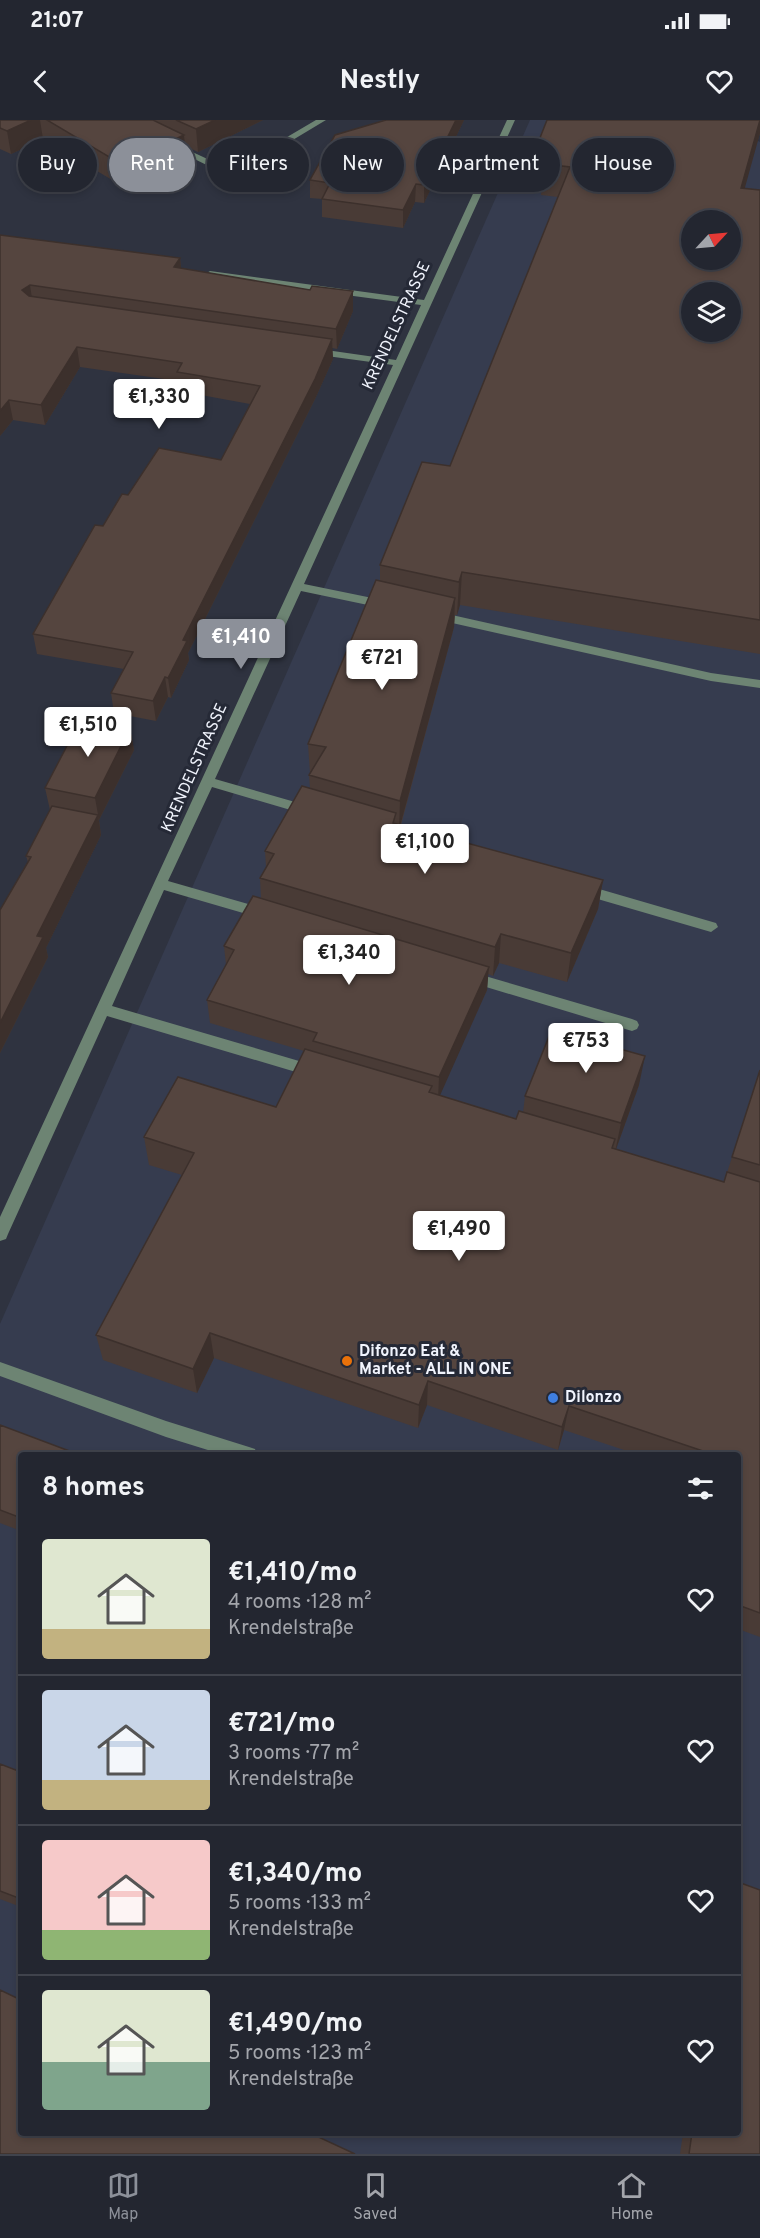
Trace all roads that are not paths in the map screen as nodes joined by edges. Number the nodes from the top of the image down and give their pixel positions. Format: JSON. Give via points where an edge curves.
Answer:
{"nodes":[{"id":1,"x":322,"y":120,"type":"edge"},
{"id":2,"x":511,"y":120,"type":"edge"},
{"id":3,"x":195,"y":157,"type":"edge"},
{"id":4,"x":201,"y":273,"type":"edge"},
{"id":5,"x":426,"y":303,"type":"junction"},
{"id":6,"x":305,"y":350,"type":"edge"},
{"id":7,"x":398,"y":363,"type":"junction"},
{"id":8,"x":296,"y":586,"type":"junction"},
{"id":9,"x":760,"y":684,"type":"edge"},
{"id":10,"x":207,"y":781,"type":"junction"},
{"id":11,"x":322,"y":814,"type":"edge"},
{"id":12,"x":160,"y":884,"type":"junction"},
{"id":13,"x":574,"y":887,"type":"edge"},
{"id":14,"x":275,"y":918,"type":"edge"},
{"id":15,"x":711,"y":927,"type":"dead end"},
{"id":16,"x":459,"y":973,"type":"edge"},
{"id":17,"x":103,"y":1009,"type":"junction"},
{"id":18,"x":632,"y":1024,"type":"dead end"},
{"id":19,"x":329,"y":1076,"type":"edge"},
{"id":20,"x":0,"y":1234,"type":"edge"},
{"id":21,"x":0,"y":1369,"type":"edge"},
{"id":22,"x":239,"y":1452,"type":"edge"}],
"edges":[{"from":1,"to":3,"type":"street","via":[[231,174]]},
{"from":2,"to":5,"type":"street","name":"KRENDELSTRASSE"},
{"from":4,"to":5,"type":"street"},
{"from":5,"to":7,"type":"street","name":"KRENDELSTRASSE"},
{"from":6,"to":7,"type":"street"},
{"from":7,"to":8,"type":"street","name":"KRENDELSTRASSE"},
{"from":8,"to":9,"type":"street","via":[[711,677]]},
{"from":8,"to":10,"type":"street","name":"KRENDELSTRASSE"},
{"from":10,"to":11,"type":"street"},
{"from":10,"to":12,"type":"street","name":"KRENDELSTRASSE"},
{"from":12,"to":14,"type":"street"},
{"from":12,"to":17,"type":"street","name":"KRENDELSTRASSE"},
{"from":13,"to":15,"type":"street"},
{"from":16,"to":18,"type":"street"},
{"from":17,"to":19,"type":"street"},
{"from":17,"to":20,"type":"street","name":"KRENDELSTRASSE"},
{"from":21,"to":22,"type":"street"}]}
